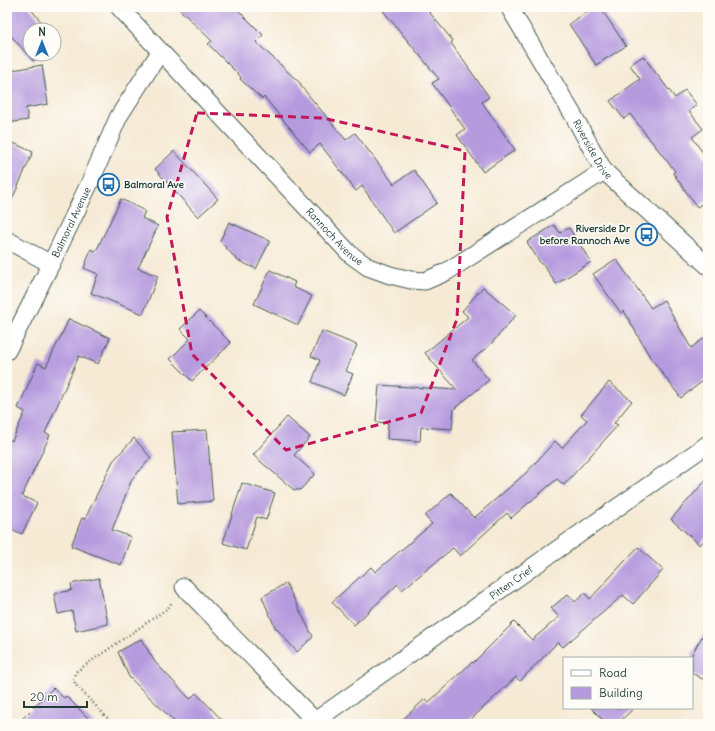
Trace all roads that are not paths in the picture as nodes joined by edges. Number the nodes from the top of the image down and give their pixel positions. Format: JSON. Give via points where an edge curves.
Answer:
{"nodes":[{"id":1,"x":119,"y":7,"type":"edge"},
{"id":2,"x":509,"y":7,"type":"edge"},
{"id":3,"x":160,"y":52,"type":"junction"},
{"id":4,"x":604,"y":171,"type":"junction"},
{"id":5,"x":7,"y":240,"type":"edge"},
{"id":6,"x":51,"y":264,"type":"junction"},
{"id":7,"x":708,"y":266,"type":"edge"},
{"id":8,"x":7,"y":351,"type":"edge"},
{"id":9,"x":708,"y":444,"type":"edge"},
{"id":10,"x":184,"y":587,"type":"road end"},
{"id":11,"x":317,"y":723,"type":"edge"}],
"edges":[{"from":1,"to":3,"type":"street","name":"Rannoch Avenue"},
{"from":2,"to":4,"type":"street","name":"Riverside Drive"},
{"from":3,"to":4,"type":"street","name":"Rannoch Avenue","via":[[350,254],[368,267],[390,275],[425,281],[446,272]]},
{"from":3,"to":6,"type":"street","name":"Balmoral Avenue","via":[[119,116]]},
{"from":4,"to":7,"type":"street","name":"Riverside Drive"},
{"from":5,"to":6,"type":"street"},
{"from":6,"to":8,"type":"street","name":"Balmoral Avenue"},
{"from":9,"to":11,"type":"street","name":"Pitten Crief"},
{"from":10,"to":11,"type":"street","name":"Pitten Crief"}]}
